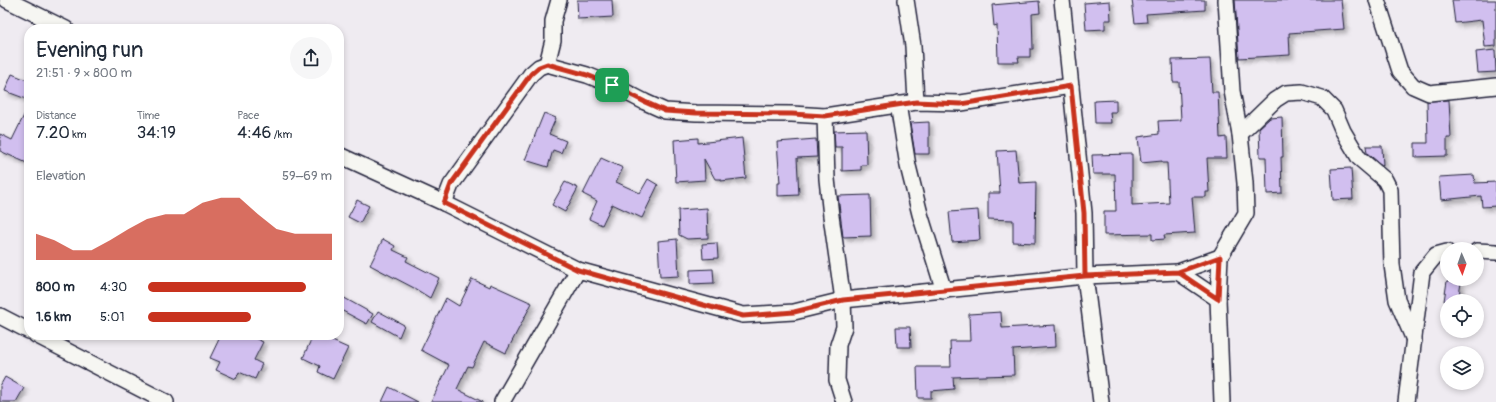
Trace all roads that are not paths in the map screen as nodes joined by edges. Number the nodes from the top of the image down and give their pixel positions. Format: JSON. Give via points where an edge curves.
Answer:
{"nodes":[{"id":1,"x":7,"y":0,"type":"edge"},
{"id":2,"x":559,"y":0,"type":"edge"},
{"id":3,"x":906,"y":0,"type":"edge"},
{"id":4,"x":1062,"y":0,"type":"edge"},
{"id":5,"x":1226,"y":0,"type":"edge"},
{"id":6,"x":1377,"y":0,"type":"edge"},
{"id":7,"x":56,"y":24,"type":"edge"},
{"id":8,"x":547,"y":64,"type":"junction"},
{"id":9,"x":1071,"y":86,"type":"junction"},
{"id":10,"x":1496,"y":86,"type":"edge"},
{"id":11,"x":916,"y":102,"type":"junction"},
{"id":12,"x":898,"y":104,"type":"junction"},
{"id":13,"x":825,"y":116,"type":"junction"},
{"id":14,"x":1240,"y":134,"type":"junction"},
{"id":15,"x":344,"y":157,"type":"edge"},
{"id":16,"x":444,"y":203,"type":"junction"},
{"id":17,"x":1484,"y":251,"type":"edge"},
{"id":18,"x":1496,"y":252,"type":"edge"},
{"id":19,"x":1440,"y":253,"type":"edge"},
{"id":20,"x":1220,"y":257,"type":"junction"},
{"id":21,"x":578,"y":270,"type":"junction"},
{"id":22,"x":1178,"y":272,"type":"junction"},
{"id":23,"x":1085,"y":276,"type":"junction"},
{"id":24,"x":944,"y":291,"type":"junction"},
{"id":25,"x":1218,"y":299,"type":"junction"},
{"id":26,"x":843,"y":300,"type":"junction"},
{"id":27,"x":0,"y":316,"type":"edge"},
{"id":28,"x":24,"y":328,"type":"edge"},
{"id":29,"x":46,"y":340,"type":"edge"},
{"id":30,"x":1414,"y":340,"type":"junction"},
{"id":31,"x":1404,"y":400,"type":"edge"},
{"id":32,"x":166,"y":402,"type":"edge"},
{"id":33,"x":502,"y":402,"type":"edge"},
{"id":34,"x":844,"y":402,"type":"edge"},
{"id":35,"x":1101,"y":402,"type":"edge"},
{"id":36,"x":1222,"y":402,"type":"edge"}],
"edges":[{"from":1,"to":7,"type":"street"},
{"from":2,"to":8,"type":"street","via":[[553,21],[553,40]]},
{"from":3,"to":11,"type":"street","via":[[913,46]]},
{"from":4,"to":9,"type":"street"},
{"from":5,"to":14,"type":"street","via":[[1232,91]]},
{"from":6,"to":10,"type":"street","via":[[1400,71],[1413,86],[1429,93]]},
{"from":8,"to":13,"type":"street","via":[[587,75],[665,111]]},
{"from":8,"to":16,"type":"street","via":[[539,67],[526,80],[451,184]]},
{"from":9,"to":11,"type":"street","via":[[961,104]]},
{"from":9,"to":23,"type":"street","via":[[1084,213]]},
{"from":11,"to":12,"type":"street"},
{"from":12,"to":13,"type":"street"},
{"from":12,"to":24,"type":"street","via":[[908,166]]},
{"from":13,"to":26,"type":"street","via":[[828,186]]},
{"from":14,"to":20,"type":"street","via":[[1246,213]]},
{"from":14,"to":30,"type":"street","via":[[1274,100],[1286,93],[1302,92],[1322,98],[1334,110],[1359,158],[1385,180],[1390,190],[1392,266],[1397,300]]},
{"from":15,"to":16,"type":"street"},
{"from":16,"to":21,"type":"street"},
{"from":17,"to":18,"type":"street"},
{"from":19,"to":30,"type":"street","via":[[1436,254],[1422,272]]},
{"from":20,"to":22,"type":"street"},
{"from":20,"to":25,"type":"street"},
{"from":21,"to":26,"type":"street","via":[[743,316],[794,312]]},
{"from":21,"to":33,"type":"street"},
{"from":22,"to":23,"type":"street"},
{"from":22,"to":25,"type":"street"},
{"from":23,"to":24,"type":"street"},
{"from":23,"to":35,"type":"street"},
{"from":24,"to":26,"type":"street"},
{"from":25,"to":36,"type":"street"},
{"from":26,"to":34,"type":"street","via":[[844,326],[838,345],[837,380]]},
{"from":27,"to":28,"type":"street"},
{"from":29,"to":32,"type":"street"},
{"from":30,"to":31,"type":"street"}]}
